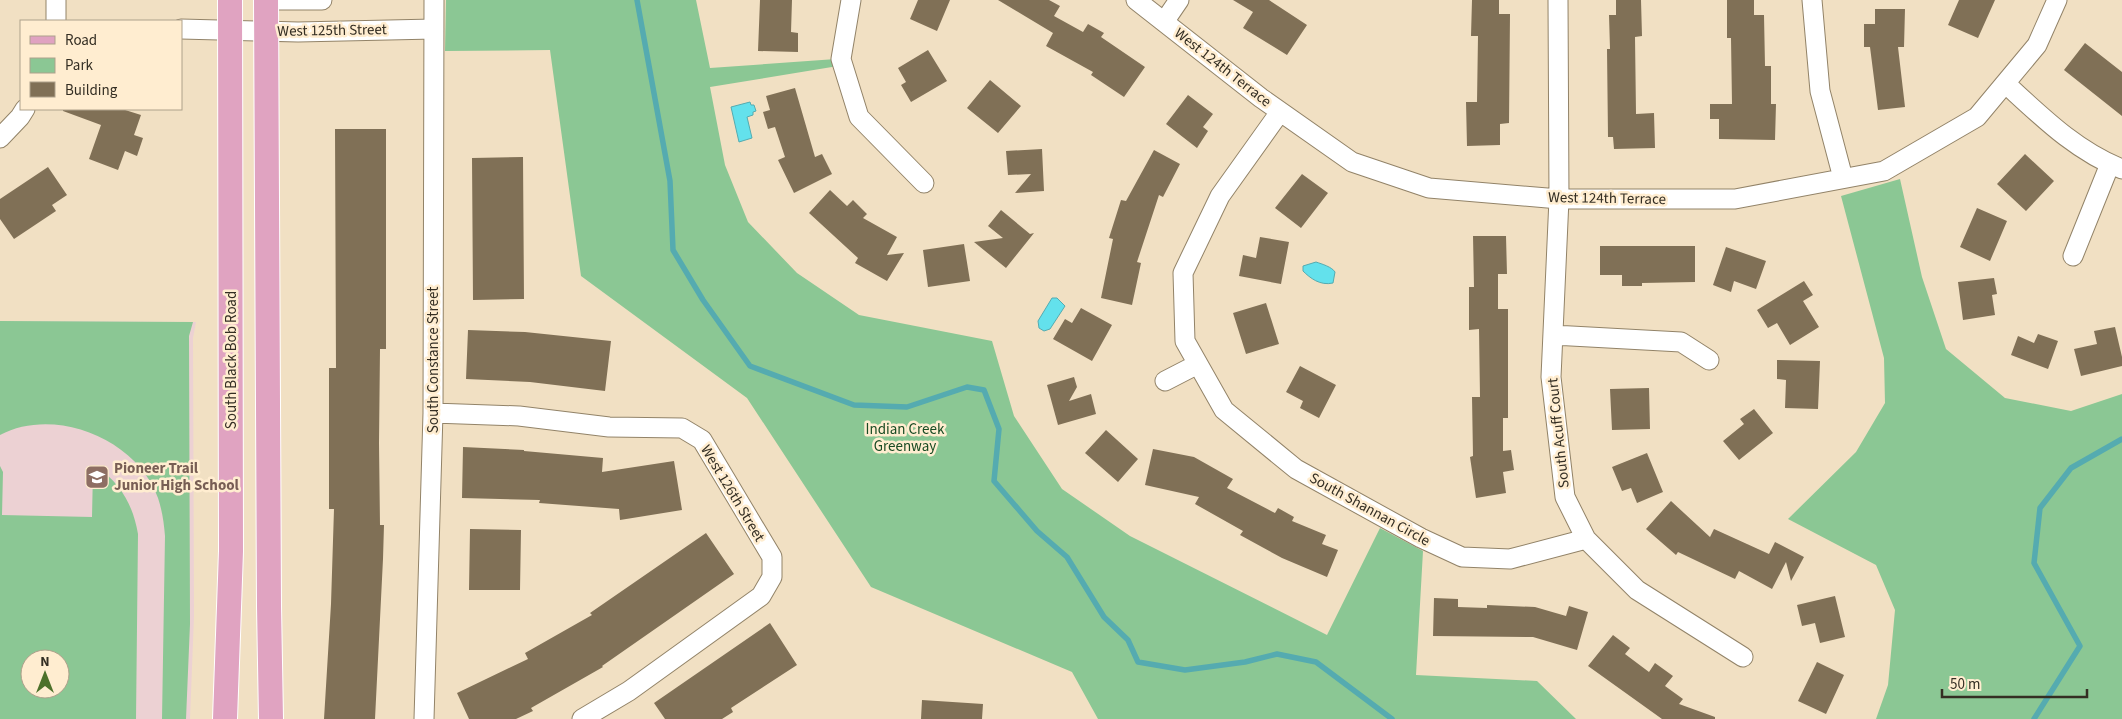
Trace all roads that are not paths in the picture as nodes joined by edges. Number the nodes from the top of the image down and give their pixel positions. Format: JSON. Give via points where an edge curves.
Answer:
{"nodes":[{"id":1,"x":56,"y":0,"type":"edge"},
{"id":2,"x":230,"y":0,"type":"edge"},
{"id":3,"x":266,"y":0,"type":"edge"},
{"id":4,"x":275,"y":0,"type":"edge"},
{"id":5,"x":322,"y":0,"type":"edge"},
{"id":6,"x":434,"y":0,"type":"edge"},
{"id":7,"x":851,"y":0,"type":"edge"},
{"id":8,"x":1136,"y":0,"type":"edge"},
{"id":9,"x":1179,"y":0,"type":"edge"},
{"id":10,"x":1558,"y":0,"type":"edge"},
{"id":11,"x":1812,"y":0,"type":"edge"},
{"id":12,"x":2057,"y":0,"type":"edge"},
{"id":13,"x":56,"y":20,"type":"edge"},
{"id":14,"x":1164,"y":22,"type":"junction"},
{"id":15,"x":182,"y":29,"type":"edge"},
{"id":16,"x":434,"y":29,"type":"junction"},
{"id":17,"x":230,"y":30,"type":"junction"},
{"id":18,"x":266,"y":31,"type":"junction"},
{"id":19,"x":2006,"y":84,"type":"junction"},
{"id":20,"x":24,"y":110,"type":"edge"},
{"id":21,"x":1280,"y":112,"type":"junction"},
{"id":22,"x":0,"y":138,"type":"edge"},
{"id":23,"x":2116,"y":167,"type":"edge"},
{"id":24,"x":1843,"y":178,"type":"junction"},
{"id":25,"x":924,"y":183,"type":"dead end"},
{"id":26,"x":1558,"y":199,"type":"junction"},
{"id":27,"x":2073,"y":256,"type":"dead end"},
{"id":28,"x":1553,"y":335,"type":"junction"},
{"id":29,"x":1709,"y":360,"type":"dead end"},
{"id":30,"x":1198,"y":364,"type":"junction"},
{"id":31,"x":1165,"y":381,"type":"dead end"},
{"id":32,"x":433,"y":413,"type":"junction"},
{"id":33,"x":1586,"y":538,"type":"junction"},
{"id":34,"x":1743,"y":657,"type":"dead end"},
{"id":35,"x":225,"y":719,"type":"edge"},
{"id":36,"x":271,"y":719,"type":"edge"},
{"id":37,"x":424,"y":719,"type":"edge"},
{"id":38,"x":582,"y":719,"type":"edge"}],
"edges":[{"from":1,"to":13,"type":"street"},
{"from":2,"to":17,"type":"main road","name":"South Black Bob Road"},
{"from":3,"to":18,"type":"main road"},
{"from":4,"to":5,"type":"street","name":"West 125th Street"},
{"from":6,"to":16,"type":"street","name":"South Constance Street"},
{"from":7,"to":25,"type":"street","via":[[841,59],[859,117]]},
{"from":8,"to":14,"type":"street","name":"West 124th Terrace"},
{"from":9,"to":14,"type":"street"},
{"from":10,"to":26,"type":"street","name":"South Acuff Court"},
{"from":11,"to":24,"type":"street","via":[[1820,91]]},
{"from":12,"to":19,"type":"street","name":"West 124th Terrace","via":[[2037,45]]},
{"from":14,"to":21,"type":"street","name":"West 124th Terrace"},
{"from":15,"to":17,"type":"street","name":"West 125th Street"},
{"from":16,"to":18,"type":"street","name":"West 125th Street"},
{"from":16,"to":32,"type":"street","name":"South Constance Street"},
{"from":17,"to":18,"type":"street","name":"West 125th Street"},
{"from":17,"to":35,"type":"main road","name":"South Black Bob Road","via":[[231,551]]},
{"from":18,"to":36,"type":"main road"},
{"from":19,"to":23,"type":"street","via":[[2063,135],[2092,156]]},
{"from":19,"to":24,"type":"street","name":"West 124th Terrace","via":[[1977,117],[1884,171]]},
{"from":20,"to":22,"type":"street"},
{"from":21,"to":26,"type":"street","name":"West 124th Terrace","via":[[1352,162],[1429,188]]},
{"from":21,"to":30,"type":"street","name":"South Shannan Circle","via":[[1220,196],[1183,274],[1184,341]]},
{"from":23,"to":27,"type":"street"},
{"from":24,"to":26,"type":"street","name":"West 124th Terrace","via":[[1735,199]]},
{"from":26,"to":28,"type":"street","name":"South Acuff Court"},
{"from":28,"to":29,"type":"street","via":[[1681,342]]},
{"from":28,"to":33,"type":"street","name":"South Acuff Court","via":[[1551,376],[1565,497]]},
{"from":30,"to":31,"type":"street"},
{"from":30,"to":33,"type":"street","name":"South Shannan Circle","via":[[1224,410],[1296,469],[1462,557],[1510,559]]},
{"from":32,"to":37,"type":"street","name":"South Constance Street"},
{"from":32,"to":38,"type":"street","name":"West 126th Street","via":[[519,416],[609,427],[682,428],[702,440],[772,557],[772,577],[761,596],[629,691]]},
{"from":33,"to":34,"type":"street","name":"South Acuff Court","via":[[1637,590]]}]}
